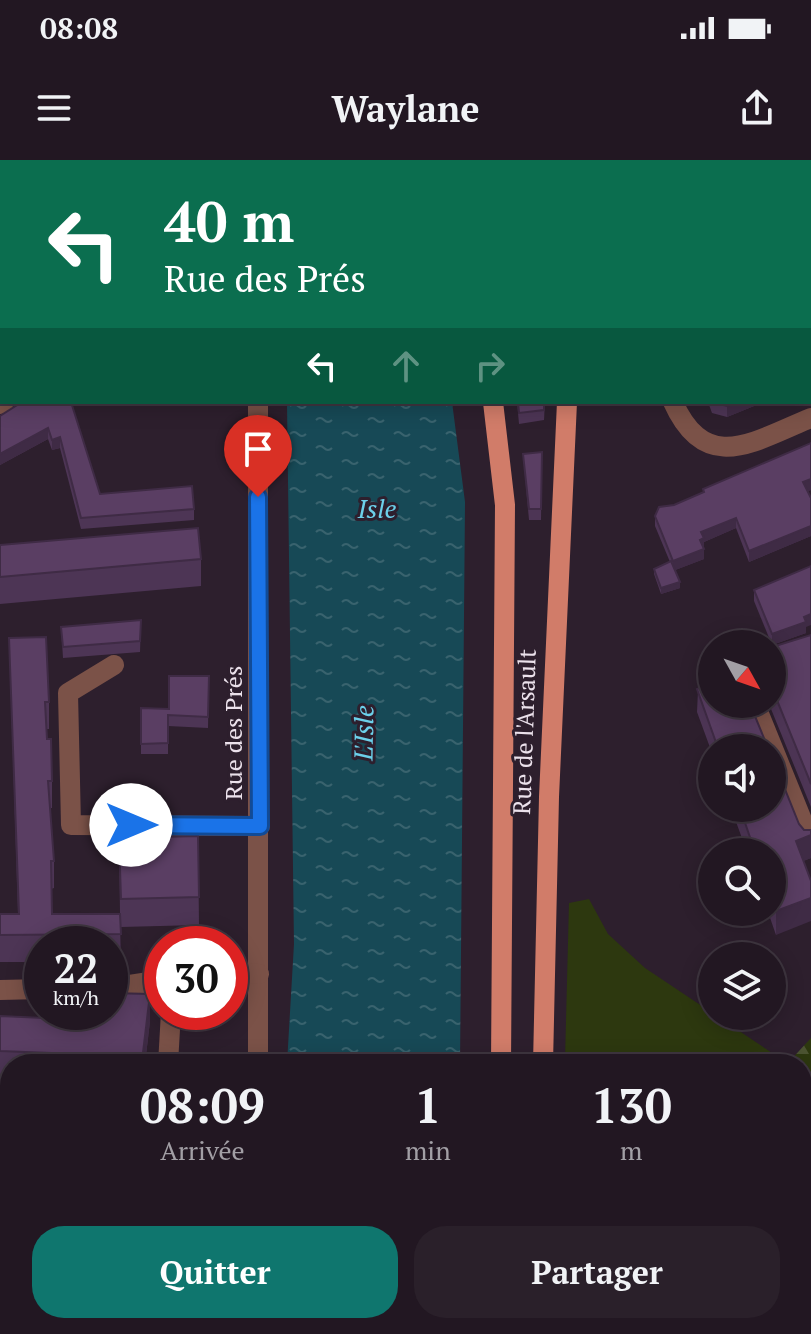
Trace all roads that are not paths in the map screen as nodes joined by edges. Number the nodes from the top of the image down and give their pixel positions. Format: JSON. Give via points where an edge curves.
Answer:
{"nodes":[{"id":1,"x":258,"y":404,"type":"edge"},
{"id":2,"x":493,"y":404,"type":"edge"},
{"id":3,"x":567,"y":404,"type":"edge"},
{"id":4,"x":674,"y":404,"type":"edge"},
{"id":5,"x":811,"y":418,"type":"edge"},
{"id":6,"x":114,"y":665,"type":"dead end"},
{"id":7,"x":761,"y":718,"type":"edge"},
{"id":8,"x":260,"y":826,"type":"junction"},
{"id":9,"x":811,"y":842,"type":"edge"},
{"id":10,"x":248,"y":973,"type":"edge"},
{"id":11,"x":259,"y":974,"type":"junction"},
{"id":12,"x":24,"y":989,"type":"edge"},
{"id":13,"x":0,"y":990,"type":"edge"},
{"id":14,"x":170,"y":1030,"type":"edge"},
{"id":15,"x":169,"y":1054,"type":"edge"},
{"id":16,"x":258,"y":1054,"type":"edge"},
{"id":17,"x":501,"y":1054,"type":"edge"},
{"id":18,"x":543,"y":1054,"type":"edge"}],
"edges":[{"from":1,"to":8,"type":"street","name":"Rue des Prés"},
{"from":2,"to":17,"type":"main road","via":[[505,505]]},
{"from":3,"to":18,"type":"main road","name":"Rue de l'Arsault","via":[[549,782]]},
{"from":4,"to":5,"type":"street","via":[[685,428],[702,443],[726,449]]},
{"from":6,"to":8,"type":"street","via":[[68,693],[71,825]]},
{"from":7,"to":9,"type":"street"},
{"from":8,"to":11,"type":"street","name":"Rue des Prés"},
{"from":10,"to":11,"type":"street"},
{"from":11,"to":16,"type":"street","name":"Rue des Prés"},
{"from":12,"to":13,"type":"street"},
{"from":14,"to":15,"type":"street"}]}
